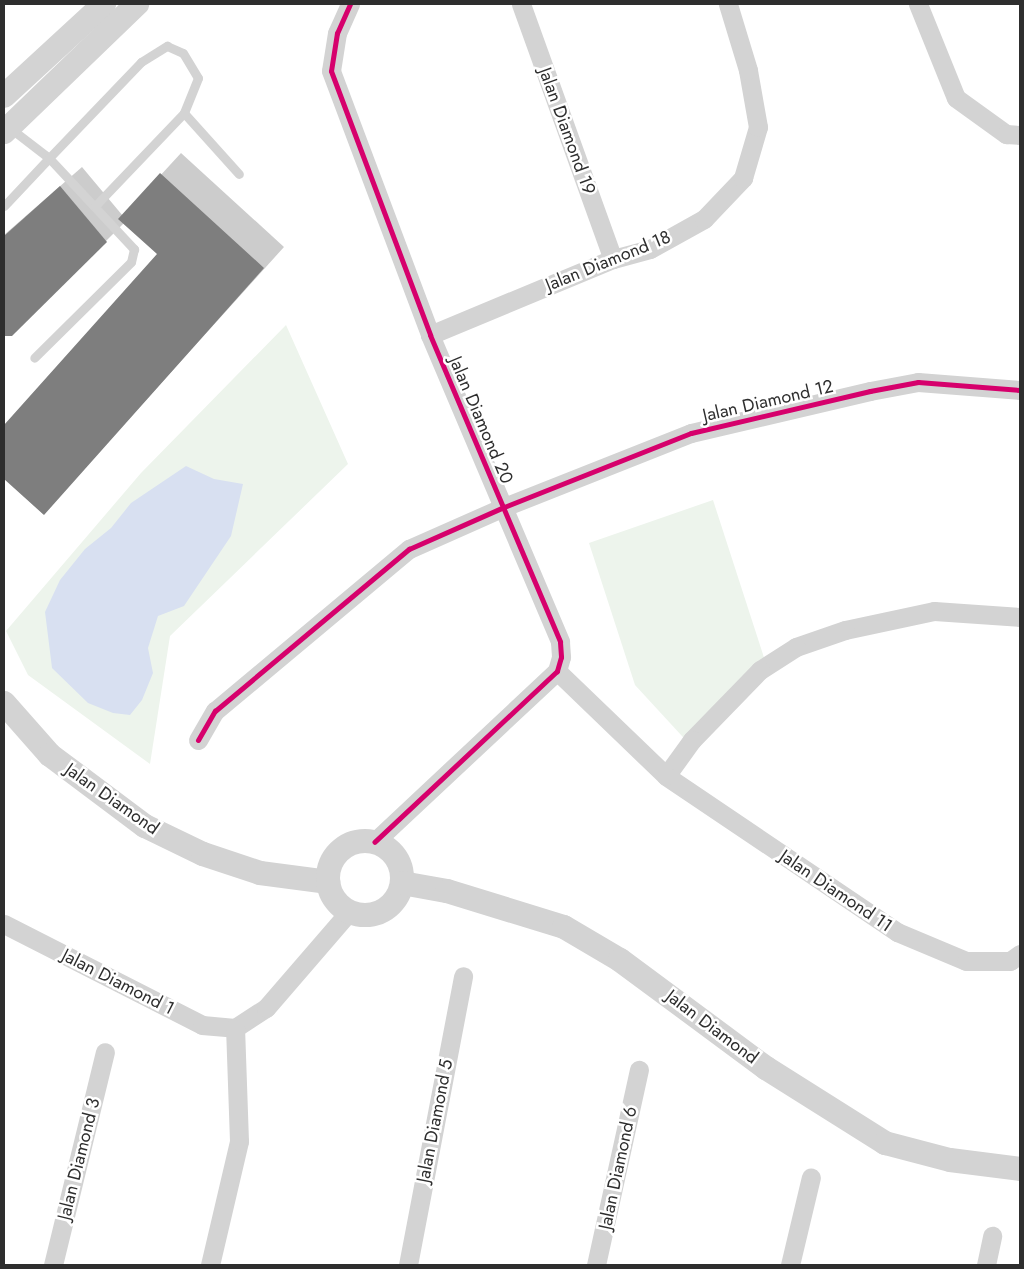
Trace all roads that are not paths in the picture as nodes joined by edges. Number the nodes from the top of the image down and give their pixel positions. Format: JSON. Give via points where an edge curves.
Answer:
{"nodes":[{"id":1,"x":104,"y":4,"type":"edge"},
{"id":2,"x":136,"y":4,"type":"edge"},
{"id":3,"x":350,"y":4,"type":"edge"},
{"id":4,"x":521,"y":4,"type":"edge"},
{"id":5,"x":728,"y":4,"type":"edge"},
{"id":6,"x":918,"y":4,"type":"edge"},
{"id":7,"x":4,"y":96,"type":"edge"},
{"id":8,"x":184,"y":113,"type":"junction"},
{"id":9,"x":5,"y":127,"type":"edge"},
{"id":10,"x":1020,"y":135,"type":"edge"},
{"id":11,"x":49,"y":158,"type":"junction"},
{"id":12,"x":239,"y":174,"type":"dead end"},
{"id":13,"x":4,"y":206,"type":"edge"},
{"id":14,"x":95,"y":206,"type":"junction"},
{"id":15,"x":612,"y":259,"type":"junction"},
{"id":16,"x":430,"y":335,"type":"junction"},
{"id":17,"x":34,"y":358,"type":"dead end"},
{"id":18,"x":1020,"y":390,"type":"edge"},
{"id":19,"x":504,"y":507,"type":"junction"},
{"id":20,"x":1020,"y":616,"type":"edge"},
{"id":21,"x":557,"y":672,"type":"junction"},
{"id":22,"x":4,"y":703,"type":"edge"},
{"id":23,"x":198,"y":740,"type":"dead end"},
{"id":24,"x":666,"y":776,"type":"junction"},
{"id":25,"x":374,"y":842,"type":"junction"},
{"id":26,"x":328,"y":882,"type":"junction"},
{"id":27,"x":402,"y":883,"type":"junction"},
{"id":28,"x":349,"y":912,"type":"junction"},
{"id":29,"x":4,"y":924,"type":"edge"},
{"id":30,"x":1020,"y":954,"type":"edge"},
{"id":31,"x":463,"y":976,"type":"dead end"},
{"id":32,"x":235,"y":1028,"type":"junction"},
{"id":33,"x":105,"y":1052,"type":"dead end"},
{"id":34,"x":639,"y":1070,"type":"dead end"},
{"id":35,"x":1020,"y":1169,"type":"edge"},
{"id":36,"x":811,"y":1177,"type":"dead end"},
{"id":37,"x":992,"y":1236,"type":"dead end"},
{"id":38,"x":52,"y":1265,"type":"edge"},
{"id":39,"x":210,"y":1265,"type":"edge"},
{"id":40,"x":408,"y":1265,"type":"edge"},
{"id":41,"x":596,"y":1265,"type":"edge"},
{"id":42,"x":790,"y":1265,"type":"edge"},
{"id":43,"x":986,"y":1265,"type":"edge"}],
"edges":[{"from":1,"to":7,"type":"street"},
{"from":2,"to":9,"type":"street"},
{"from":3,"to":16,"type":"street","name":"Jalan Diamond 20","via":[[337,33],[331,71]]},
{"from":4,"to":15,"type":"street","name":"Jalan Diamond 19"},
{"from":5,"to":15,"type":"street","name":"Jalan Diamond 18","via":[[748,70],[758,127],[742,178],[704,219],[650,249]]},
{"from":6,"to":10,"type":"street","via":[[956,98],[1006,134]]},
{"from":8,"to":11,"type":"lane","via":[[198,78],[183,54],[167,46],[141,62]]},
{"from":8,"to":12,"type":"lane"},
{"from":8,"to":14,"type":"lane"},
{"from":9,"to":11,"type":"lane"},
{"from":11,"to":13,"type":"lane"},
{"from":11,"to":14,"type":"lane"},
{"from":14,"to":17,"type":"lane","via":[[134,249],[131,262]]},
{"from":15,"to":16,"type":"street","name":"Jalan Diamond 18"},
{"from":16,"to":19,"type":"street","name":"Jalan Diamond 20"},
{"from":18,"to":19,"type":"street","name":"Jalan Diamond 12","via":[[918,382],[870,391],[691,433]]},
{"from":19,"to":21,"type":"street","via":[[560,642]]},
{"from":19,"to":23,"type":"street","name":"Jalan Diamond 20","via":[[409,550],[215,712]]},
{"from":20,"to":24,"type":"street","via":[[934,611],[845,630],[796,647],[760,670],[692,740]]},
{"from":21,"to":24,"type":"street","name":"Jalan Diamond 11"},
{"from":21,"to":25,"type":"street"},
{"from":22,"to":26,"type":"street","name":"Jalan Diamond","via":[[50,755],[145,826],[203,854],[260,873]]},
{"from":24,"to":30,"type":"street","name":"Jalan Diamond 11","via":[[897,932],[966,961],[1003,962]]},
{"from":25,"to":26,"type":"street","via":[[344,847],[335,857]]},
{"from":25,"to":27,"type":"street","via":[[398,861]]},
{"from":26,"to":28,"type":"street","via":[[335,900]]},
{"from":27,"to":28,"type":"street","via":[[392,904],[383,911],[372,915]]},
{"from":27,"to":35,"type":"street","name":"Jalan Diamond","via":[[447,891],[564,927],[620,960],[766,1068],[885,1143],[950,1160]]},
{"from":28,"to":32,"type":"street","via":[[266,1008]]},
{"from":29,"to":32,"type":"street","name":"Jalan Diamond 1","via":[[202,1024]]},
{"from":31,"to":40,"type":"street","name":"Jalan Diamond 5"},
{"from":32,"to":39,"type":"street","via":[[239,1142]]},
{"from":33,"to":38,"type":"street","name":"Jalan Diamond 3"},
{"from":34,"to":41,"type":"street","name":"Jalan Diamond 6"},
{"from":36,"to":42,"type":"street"},
{"from":37,"to":43,"type":"street"}]}
